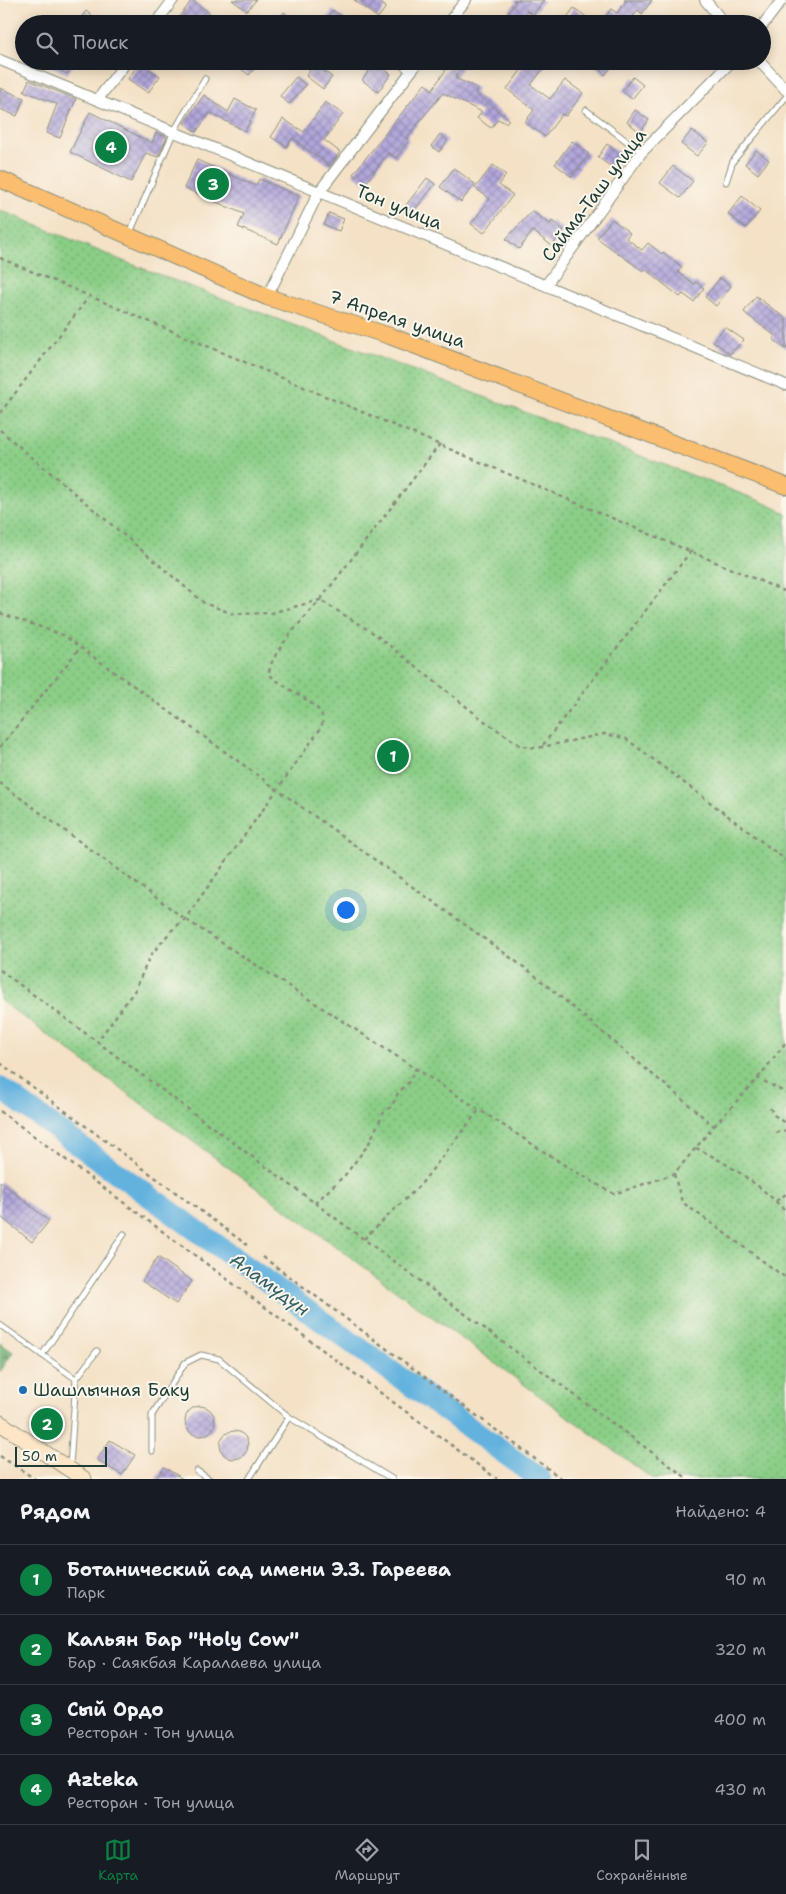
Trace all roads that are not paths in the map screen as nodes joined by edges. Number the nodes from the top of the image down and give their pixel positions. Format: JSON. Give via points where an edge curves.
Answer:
{"nodes":[{"id":1,"x":174,"y":0,"type":"edge"},
{"id":2,"x":466,"y":0,"type":"edge"},
{"id":3,"x":705,"y":0,"type":"edge"},
{"id":4,"x":782,"y":0,"type":"edge"},
{"id":5,"x":162,"y":15,"type":"edge"},
{"id":6,"x":454,"y":15,"type":"edge"},
{"id":7,"x":718,"y":15,"type":"edge"},
{"id":8,"x":770,"y":15,"type":"edge"},
{"id":9,"x":0,"y":60,"type":"edge"},
{"id":10,"x":15,"y":66,"type":"edge"},
{"id":11,"x":25,"y":70,"type":"edge"},
{"id":12,"x":120,"y":70,"type":"edge"},
{"id":13,"x":407,"y":70,"type":"edge"},
{"id":14,"x":723,"y":70,"type":"edge"},
{"id":15,"x":767,"y":70,"type":"edge"},
{"id":16,"x":410,"y":72,"type":"joint"},
{"id":17,"x":205,"y":79,"type":"dead end"},
{"id":18,"x":786,"y":90,"type":"edge"},
{"id":19,"x":786,"y":97,"type":"edge"},
{"id":20,"x":98,"y":99,"type":"junction"},
{"id":21,"x":586,"y":110,"type":"dead end"},
{"id":22,"x":174,"y":131,"type":"junction"},
{"id":23,"x":641,"y":152,"type":"junction"},
{"id":24,"x":0,"y":179,"type":"edge"},
{"id":25,"x":726,"y":182,"type":"dead end"},
{"id":26,"x":319,"y":192,"type":"junction"},
{"id":27,"x":129,"y":235,"type":"junction"},
{"id":28,"x":546,"y":285,"type":"junction"},
{"id":29,"x":267,"y":297,"type":"junction"},
{"id":30,"x":786,"y":386,"type":"edge"},
{"id":31,"x":786,"y":486,"type":"edge"},
{"id":32,"x":124,"y":1234,"type":"dead end"},
{"id":33,"x":0,"y":1326,"type":"edge"},
{"id":34,"x":97,"y":1351,"type":"dead end"},
{"id":35,"x":42,"y":1355,"type":"junction"},
{"id":36,"x":76,"y":1379,"type":"junction"},
{"id":37,"x":289,"y":1417,"type":"junction"},
{"id":38,"x":0,"y":1423,"type":"edge"},
{"id":39,"x":152,"y":1451,"type":"dead end"},
{"id":40,"x":197,"y":1471,"type":"dead end"},
{"id":41,"x":76,"y":1475,"type":"edge"},
{"id":42,"x":209,"y":1479,"type":"edge"},
{"id":43,"x":249,"y":1479,"type":"edge"},
{"id":44,"x":391,"y":1479,"type":"edge"}],
"edges":[{"from":1,"to":5,"type":"street"},
{"from":2,"to":6,"type":"street"},
{"from":3,"to":7,"type":"street"},
{"from":4,"to":8,"type":"street"},
{"from":9,"to":10,"type":"street","name":"Тон улица"},
{"from":11,"to":20,"type":"street","name":"Тон улица"},
{"from":12,"to":20,"type":"street"},
{"from":13,"to":16,"type":"lane"},
{"from":14,"to":23,"type":"street","name":"Сайма-Таш улица"},
{"from":15,"to":18,"type":"street"},
{"from":16,"to":26,"type":"street"},
{"from":17,"to":22,"type":"lane"},
{"from":19,"to":25,"type":"lane","via":[[733,161]]},
{"from":20,"to":22,"type":"street","name":"Тон улица"},
{"from":21,"to":23,"type":"lane"},
{"from":22,"to":26,"type":"street","name":"Тон улица"},
{"from":22,"to":27,"type":"lane"},
{"from":23,"to":28,"type":"street","name":"Сайма-Таш улица"},
{"from":24,"to":27,"type":"main road","name":"7 Апреля улица"},
{"from":26,"to":28,"type":"street","name":"Тон улица"},
{"from":26,"to":29,"type":"street"},
{"from":27,"to":29,"type":"main road","name":"7 Апреля улица"},
{"from":28,"to":30,"type":"street","name":"Тон улица"},
{"from":29,"to":31,"type":"main road","name":"7 Апреля улица","via":[[390,336]]},
{"from":32,"to":35,"type":"lane"},
{"from":33,"to":35,"type":"lane"},
{"from":34,"to":36,"type":"lane"},
{"from":35,"to":36,"type":"lane"},
{"from":36,"to":41,"type":"lane"},
{"from":37,"to":39,"type":"lane","via":[[218,1359],[201,1355],[185,1363],[152,1415]]},
{"from":37,"to":43,"type":"lane"},
{"from":37,"to":44,"type":"lane"},
{"from":38,"to":41,"type":"main road"},
{"from":40,"to":42,"type":"lane"}]}
